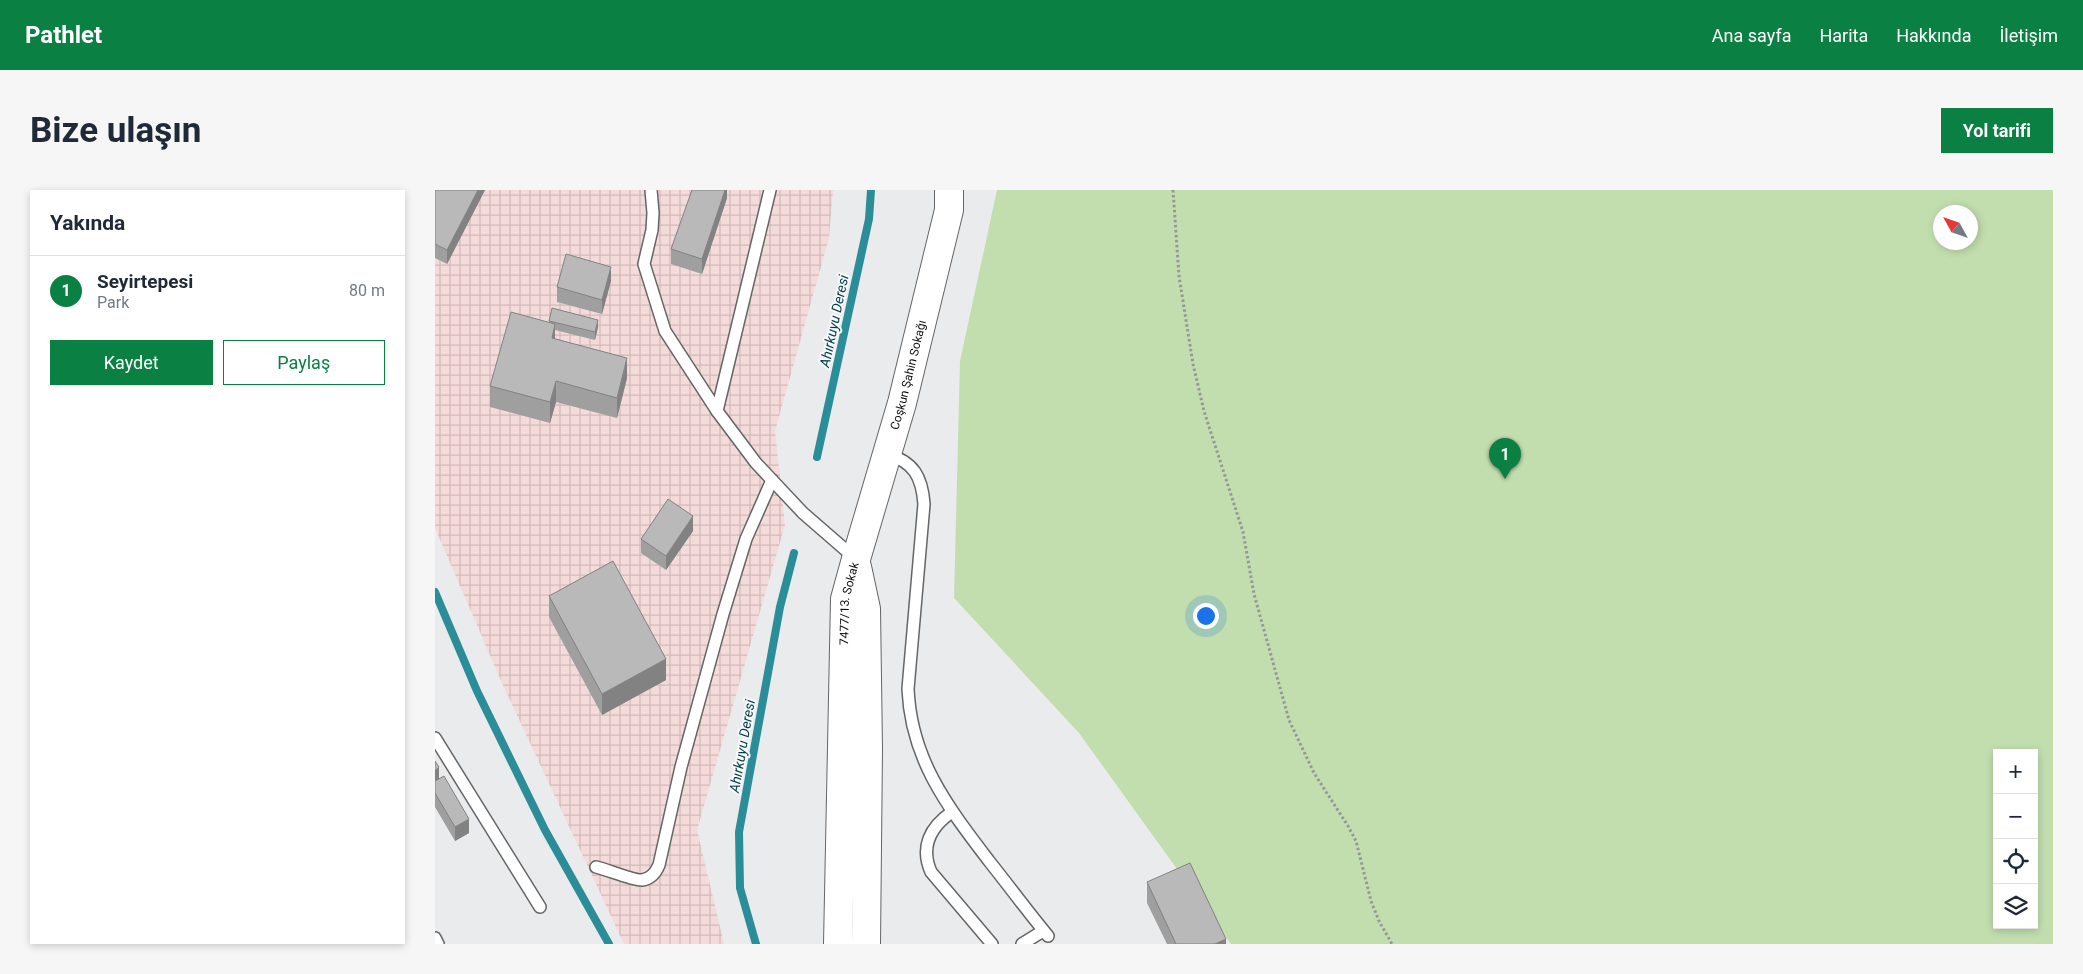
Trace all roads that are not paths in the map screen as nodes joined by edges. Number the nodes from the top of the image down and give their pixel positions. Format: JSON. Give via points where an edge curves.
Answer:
{"nodes":[{"id":1,"x":651,"y":190,"type":"edge"},
{"id":2,"x":770,"y":190,"type":"edge"},
{"id":3,"x":949,"y":190,"type":"edge"},
{"id":4,"x":717,"y":411,"type":"junction"},
{"id":5,"x":887,"y":454,"type":"junction"},
{"id":6,"x":772,"y":480,"type":"junction"},
{"id":7,"x":855,"y":559,"type":"junction"},
{"id":8,"x":435,"y":738,"type":"edge"},
{"id":9,"x":951,"y":812,"type":"junction"},
{"id":10,"x":596,"y":867,"type":"dead end"},
{"id":11,"x":540,"y":907,"type":"dead end"},
{"id":12,"x":435,"y":938,"type":"edge"},
{"id":13,"x":438,"y":944,"type":"edge"},
{"id":14,"x":838,"y":944,"type":"edge"},
{"id":15,"x":866,"y":944,"type":"edge"},
{"id":16,"x":992,"y":944,"type":"edge"},
{"id":17,"x":1022,"y":944,"type":"edge"}],
"edges":[{"from":1,"to":4,"type":"lane","via":[[652,230],[644,264],[665,331]]},
{"from":2,"to":4,"type":"lane"},
{"from":3,"to":5,"type":"street","name":"Coşkun Şahin Sokağı","via":[[946,220]]},
{"from":4,"to":6,"type":"lane"},
{"from":5,"to":7,"type":"street","name":"Coşkun Şahin Sokağı"},
{"from":5,"to":9,"type":"lane","via":[[909,464],[923,493],[908,672],[909,706],[920,752]]},
{"from":6,"to":7,"type":"lane","via":[[803,513]]},
{"from":6,"to":10,"type":"lane","via":[[746,538],[723,614],[683,757],[656,872],[641,880]]},
{"from":7,"to":14,"type":"street","name":"7477/13. Sokak","via":[[845,599]]},
{"from":7,"to":15,"type":"street","name":"7477/13. Sokak","via":[[866,609]]},
{"from":8,"to":11,"type":"lane"},
{"from":9,"to":16,"type":"lane","via":[[930,835],[927,862],[931,872]]},
{"from":9,"to":17,"type":"lane","via":[[1046,934]]},
{"from":12,"to":13,"type":"lane"}]}
